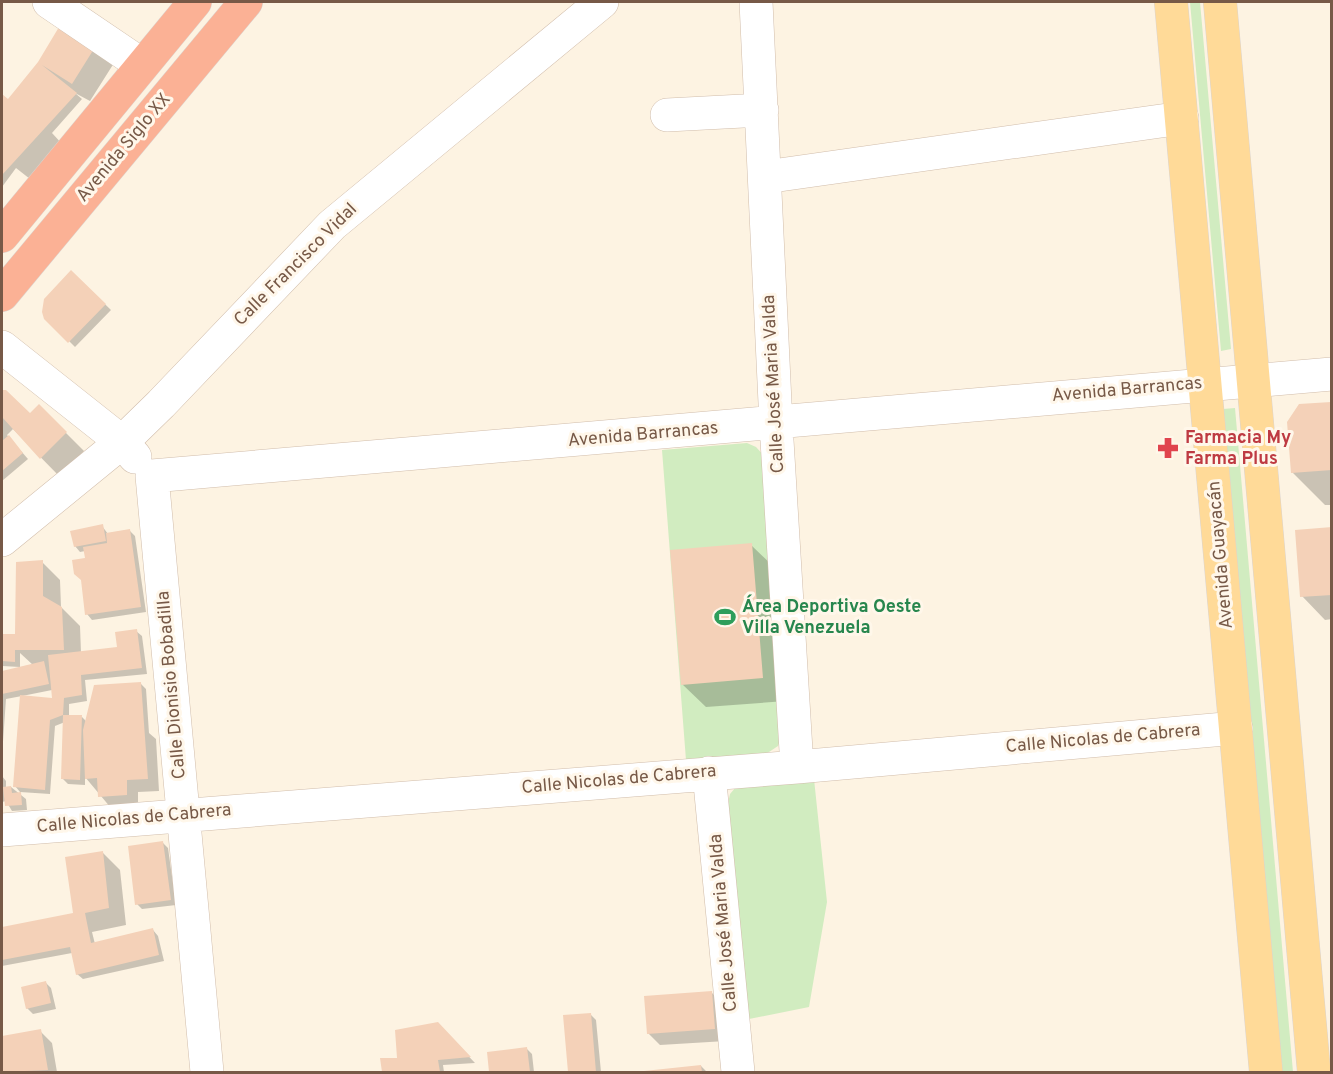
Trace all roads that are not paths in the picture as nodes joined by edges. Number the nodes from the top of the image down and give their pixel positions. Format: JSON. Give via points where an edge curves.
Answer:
{"nodes":[{"id":1,"x":49,"y":2,"type":"edge"},
{"id":2,"x":195,"y":2,"type":"edge"},
{"id":3,"x":246,"y":2,"type":"edge"},
{"id":4,"x":602,"y":2,"type":"edge"},
{"id":5,"x":756,"y":2,"type":"edge"},
{"id":6,"x":1171,"y":2,"type":"edge"},
{"id":7,"x":1220,"y":2,"type":"edge"},
{"id":8,"x":142,"y":65,"type":"junction"},
{"id":9,"x":762,"y":110,"type":"junction"},
{"id":10,"x":667,"y":115,"type":"dead end"},
{"id":11,"x":1182,"y":118,"type":"junction"},
{"id":12,"x":765,"y":177,"type":"junction"},
{"id":13,"x":2,"y":236,"type":"edge"},
{"id":14,"x":2,"y":295,"type":"edge"},
{"id":15,"x":2,"y":347,"type":"edge"},
{"id":16,"x":1332,"y":374,"type":"edge"},
{"id":17,"x":1254,"y":379,"type":"junction"},
{"id":18,"x":1205,"y":383,"type":"junction"},
{"id":19,"x":776,"y":424,"type":"junction"},
{"id":20,"x":122,"y":442,"type":"junction"},
{"id":21,"x":152,"y":476,"type":"junction"},
{"id":22,"x":2,"y":540,"type":"edge"},
{"id":23,"x":1236,"y":728,"type":"junction"},
{"id":24,"x":797,"y":766,"type":"junction"},
{"id":25,"x":709,"y":773,"type":"junction"},
{"id":26,"x":184,"y":815,"type":"junction"},
{"id":27,"x":2,"y":830,"type":"edge"},
{"id":28,"x":207,"y":1072,"type":"edge"},
{"id":29,"x":738,"y":1072,"type":"edge"},
{"id":30,"x":1266,"y":1072,"type":"edge"},
{"id":31,"x":1314,"y":1072,"type":"edge"}],
"edges":[{"from":1,"to":8,"type":"street"},
{"from":2,"to":8,"type":"highway"},
{"from":3,"to":14,"type":"highway","name":"Avenida Siglo XX"},
{"from":4,"to":20,"type":"street","name":"Calle Francisco Vidal","via":[[332,225]]},
{"from":5,"to":9,"type":"street","name":"Calle José Maria Valda"},
{"from":6,"to":11,"type":"main road","name":"Avenida Guayacán"},
{"from":7,"to":17,"type":"main road"},
{"from":8,"to":13,"type":"highway"},
{"from":9,"to":10,"type":"street"},
{"from":9,"to":12,"type":"street","name":"Calle José Maria Valda"},
{"from":11,"to":12,"type":"street"},
{"from":11,"to":18,"type":"main road","name":"Avenida Guayacán"},
{"from":12,"to":19,"type":"street","name":"Calle José Maria Valda"},
{"from":15,"to":20,"type":"street"},
{"from":16,"to":17,"type":"street","name":"Avenida Barrancas"},
{"from":17,"to":18,"type":"street","name":"Avenida Barrancas"},
{"from":17,"to":31,"type":"main road"},
{"from":18,"to":19,"type":"street","name":"Avenida Barrancas"},
{"from":18,"to":23,"type":"main road","name":"Avenida Guayacán"},
{"from":19,"to":21,"type":"street","name":"Avenida Barrancas"},
{"from":19,"to":24,"type":"street","name":"Calle José Maria Valda"},
{"from":20,"to":21,"type":"street"},
{"from":20,"to":22,"type":"street","name":"Calle Francisco Vidal"},
{"from":21,"to":26,"type":"street","name":"Calle Dionisio Bobadilla"},
{"from":23,"to":24,"type":"street","name":"Calle Nicolas de Cabrera"},
{"from":23,"to":30,"type":"main road","name":"Avenida Guayacán"},
{"from":24,"to":25,"type":"street","name":"Calle Nicolas de Cabrera"},
{"from":25,"to":26,"type":"street","name":"Calle Nicolas de Cabrera"},
{"from":25,"to":29,"type":"street","name":"Calle José Maria Valda"},
{"from":26,"to":27,"type":"street","name":"Calle Nicolas de Cabrera"},
{"from":26,"to":28,"type":"street","name":"Calle Dionisio Bobadilla"}]}
